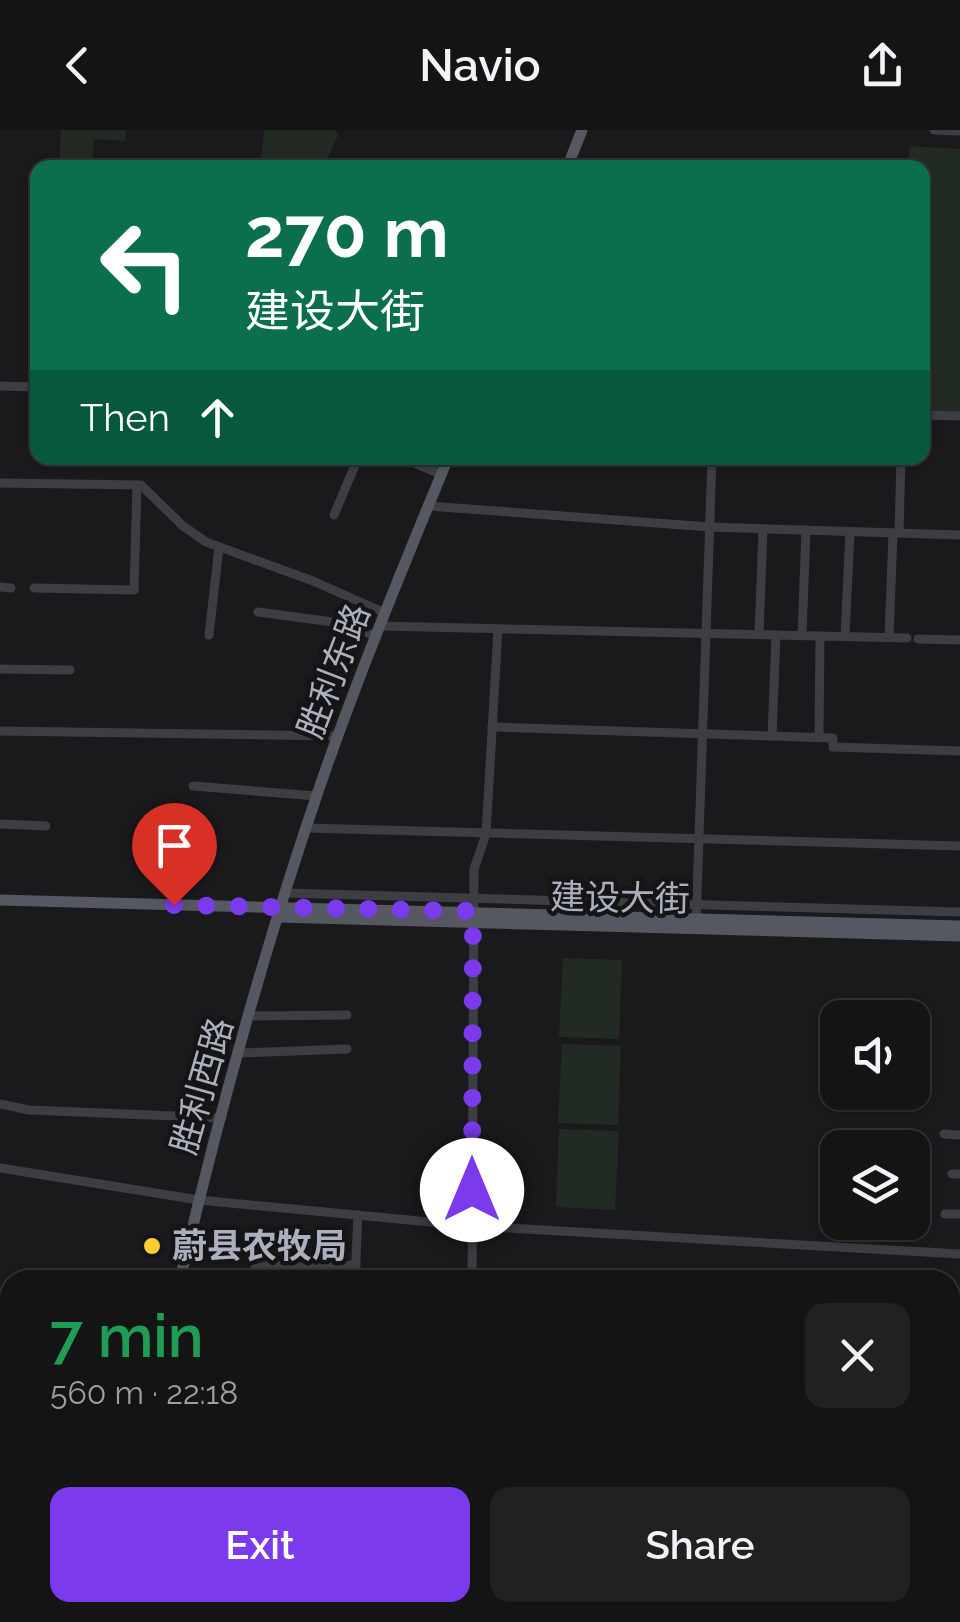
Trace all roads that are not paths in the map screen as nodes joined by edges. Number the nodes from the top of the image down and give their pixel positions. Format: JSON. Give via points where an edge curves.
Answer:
{"nodes":[{"id":1,"x":582,"y":130,"type":"edge"},
{"id":2,"x":934,"y":130,"type":"edge"},
{"id":3,"x":960,"y":132,"type":"edge"},
{"id":4,"x":570,"y":160,"type":"edge"},
{"id":5,"x":0,"y":386,"type":"edge"},
{"id":6,"x":30,"y":387,"type":"edge"},
{"id":7,"x":930,"y":415,"type":"edge"},
{"id":8,"x":960,"y":416,"type":"edge"},
{"id":9,"x":355,"y":465,"type":"edge"},
{"id":10,"x":419,"y":465,"type":"edge"},
{"id":11,"x":445,"y":465,"type":"edge"},
{"id":12,"x":712,"y":465,"type":"edge"},
{"id":13,"x":901,"y":465,"type":"edge"},
{"id":14,"x":441,"y":474,"type":"junction"},
{"id":15,"x":0,"y":483,"type":"edge"},
{"id":16,"x":137,"y":485,"type":"junction"},
{"id":17,"x":428,"y":506,"type":"junction"},
{"id":18,"x":334,"y":515,"type":"dead end"},
{"id":19,"x":710,"y":528,"type":"junction"},
{"id":20,"x":763,"y":529,"type":"junction"},
{"id":21,"x":806,"y":530,"type":"junction"},
{"id":22,"x":850,"y":532,"type":"junction"},
{"id":23,"x":896,"y":533,"type":"junction"},
{"id":24,"x":960,"y":535,"type":"edge"},
{"id":25,"x":218,"y":547,"type":"junction"},
{"id":26,"x":34,"y":588,"type":"dead end"},
{"id":27,"x":258,"y":612,"type":"dead end"},
{"id":28,"x":384,"y":613,"type":"junction"},
{"id":29,"x":498,"y":629,"type":"junction"},
{"id":30,"x":377,"y":631,"type":"junction"},
{"id":31,"x":707,"y":633,"type":"junction"},
{"id":32,"x":209,"y":634,"type":"dead end"},
{"id":33,"x":760,"y":634,"type":"junction"},
{"id":34,"x":776,"y":635,"type":"junction"},
{"id":35,"x":802,"y":635,"type":"junction"},
{"id":36,"x":820,"y":636,"type":"junction"},
{"id":37,"x":846,"y":636,"type":"junction"},
{"id":38,"x":889,"y":637,"type":"junction"},
{"id":39,"x":960,"y":640,"type":"edge"},
{"id":40,"x":0,"y":669,"type":"edge"},
{"id":41,"x":70,"y":670,"type":"dead end"},
{"id":42,"x":492,"y":727,"type":"junction"},
{"id":43,"x":0,"y":731,"type":"edge"},
{"id":44,"x":703,"y":733,"type":"junction"},
{"id":45,"x":338,"y":736,"type":"junction"},
{"id":46,"x":772,"y":736,"type":"junction"},
{"id":47,"x":819,"y":737,"type":"junction"},
{"id":48,"x":960,"y":751,"type":"edge"},
{"id":49,"x":193,"y":786,"type":"dead end"},
{"id":50,"x":317,"y":796,"type":"junction"},
{"id":51,"x":0,"y":824,"type":"edge"},
{"id":52,"x":46,"y":826,"type":"dead end"},
{"id":53,"x":306,"y":828,"type":"junction"},
{"id":54,"x":486,"y":834,"type":"junction"},
{"id":55,"x":699,"y":838,"type":"junction"},
{"id":56,"x":960,"y":846,"type":"edge"},
{"id":57,"x":286,"y":892,"type":"junction"},
{"id":58,"x":0,"y":900,"type":"edge"},
{"id":59,"x":473,"y":910,"type":"junction"},
{"id":60,"x":960,"y":912,"type":"edge"},
{"id":61,"x":280,"y":913,"type":"junction"},
{"id":62,"x":696,"y":916,"type":"junction"},
{"id":63,"x":960,"y":926,"type":"edge"},
{"id":64,"x":960,"y":936,"type":"edge"},
{"id":65,"x":347,"y":1015,"type":"dead end"},
{"id":66,"x":250,"y":1016,"type":"junction"},
{"id":67,"x":347,"y":1049,"type":"dead end"},
{"id":68,"x":240,"y":1053,"type":"junction"},
{"id":69,"x":0,"y":1104,"type":"edge"},
{"id":70,"x":222,"y":1118,"type":"junction"},
{"id":71,"x":944,"y":1134,"type":"dead end"},
{"id":72,"x":960,"y":1135,"type":"edge"},
{"id":73,"x":0,"y":1168,"type":"edge"},
{"id":74,"x":199,"y":1200,"type":"junction"},
{"id":75,"x":946,"y":1214,"type":"dead end"},
{"id":76,"x":960,"y":1214,"type":"edge"},
{"id":77,"x":358,"y":1215,"type":"junction"},
{"id":78,"x":472,"y":1226,"type":"junction"},
{"id":79,"x":960,"y":1254,"type":"edge"},
{"id":80,"x":356,"y":1265,"type":"junction"},
{"id":81,"x":255,"y":1266,"type":"dead end"},
{"id":82,"x":182,"y":1270,"type":"edge"},
{"id":83,"x":356,"y":1270,"type":"edge"},
{"id":84,"x":472,"y":1270,"type":"edge"}],
"edges":[{"from":1,"to":4,"type":"main road"},
{"from":2,"to":3,"type":"street"},
{"from":5,"to":6,"type":"street"},
{"from":7,"to":8,"type":"street"},
{"from":9,"to":18,"type":"street"},
{"from":10,"to":14,"type":"street"},
{"from":11,"to":14,"type":"main road","name":"胜利东路"},
{"from":12,"to":19,"type":"street"},
{"from":13,"to":23,"type":"street"},
{"from":14,"to":17,"type":"main road","name":"胜利东路"},
{"from":15,"to":16,"type":"street"},
{"from":16,"to":25,"type":"street"},
{"from":16,"to":26,"type":"street","via":[[134,590]]},
{"from":17,"to":19,"type":"street"},
{"from":17,"to":28,"type":"main road","name":"胜利东路"},
{"from":19,"to":20,"type":"street"},
{"from":19,"to":31,"type":"street"},
{"from":20,"to":21,"type":"street"},
{"from":20,"to":33,"type":"street"},
{"from":21,"to":22,"type":"street"},
{"from":21,"to":35,"type":"street"},
{"from":22,"to":23,"type":"street"},
{"from":22,"to":37,"type":"street"},
{"from":23,"to":24,"type":"street"},
{"from":23,"to":38,"type":"street"},
{"from":25,"to":28,"type":"street"},
{"from":25,"to":32,"type":"street"},
{"from":27,"to":30,"type":"street"},
{"from":28,"to":30,"type":"main road","name":"胜利东路"},
{"from":29,"to":30,"type":"street"},
{"from":29,"to":31,"type":"street"},
{"from":29,"to":42,"type":"street"},
{"from":30,"to":45,"type":"main road","name":"胜利东路"},
{"from":31,"to":33,"type":"street"},
{"from":31,"to":44,"type":"street"},
{"from":33,"to":34,"type":"street"},
{"from":34,"to":35,"type":"street"},
{"from":34,"to":46,"type":"street"},
{"from":35,"to":36,"type":"street"},
{"from":36,"to":37,"type":"street"},
{"from":36,"to":47,"type":"street"},
{"from":37,"to":38,"type":"street"},
{"from":38,"to":39,"type":"street"},
{"from":40,"to":41,"type":"street"},
{"from":42,"to":44,"type":"street"},
{"from":42,"to":54,"type":"street"},
{"from":43,"to":45,"type":"street"},
{"from":44,"to":46,"type":"street"},
{"from":44,"to":55,"type":"street"},
{"from":45,"to":50,"type":"main road","name":"胜利东路"},
{"from":46,"to":47,"type":"street"},
{"from":47,"to":48,"type":"street","via":[[833,738],[833,747]]},
{"from":49,"to":50,"type":"street"},
{"from":50,"to":53,"type":"main road","name":"胜利东路"},
{"from":51,"to":52,"type":"street"},
{"from":53,"to":54,"type":"street"},
{"from":53,"to":57,"type":"main road","name":"胜利东路"},
{"from":54,"to":55,"type":"street"},
{"from":54,"to":59,"type":"street","via":[[474,868]]},
{"from":55,"to":56,"type":"street"},
{"from":55,"to":62,"type":"street"},
{"from":57,"to":59,"type":"street"},
{"from":57,"to":61,"type":"main road","name":"胜利东路"},
{"from":58,"to":61,"type":"main road","name":"建设大街"},
{"from":59,"to":61,"type":"main road","name":"建设大街"},
{"from":59,"to":62,"type":"main road","name":"建设大街"},
{"from":59,"to":62,"type":"street"},
{"from":59,"to":78,"type":"street"},
{"from":60,"to":62,"type":"street"},
{"from":61,"to":66,"type":"main road","name":"胜利西路"},
{"from":62,"to":63,"type":"main road","name":"建设大街"},
{"from":62,"to":64,"type":"main road","name":"建设大街"},
{"from":65,"to":66,"type":"street"},
{"from":66,"to":68,"type":"main road","name":"胜利西路"},
{"from":67,"to":68,"type":"street"},
{"from":68,"to":70,"type":"main road","name":"胜利西路"},
{"from":69,"to":70,"type":"street"},
{"from":70,"to":74,"type":"main road","name":"胜利西路"},
{"from":71,"to":72,"type":"street"},
{"from":73,"to":74,"type":"street"},
{"from":74,"to":77,"type":"street"},
{"from":74,"to":82,"type":"main road","name":"胜利西路"},
{"from":75,"to":76,"type":"street"},
{"from":77,"to":78,"type":"street"},
{"from":77,"to":80,"type":"street"},
{"from":78,"to":79,"type":"street"},
{"from":78,"to":84,"type":"street"},
{"from":80,"to":81,"type":"street"},
{"from":80,"to":83,"type":"street"}]}
